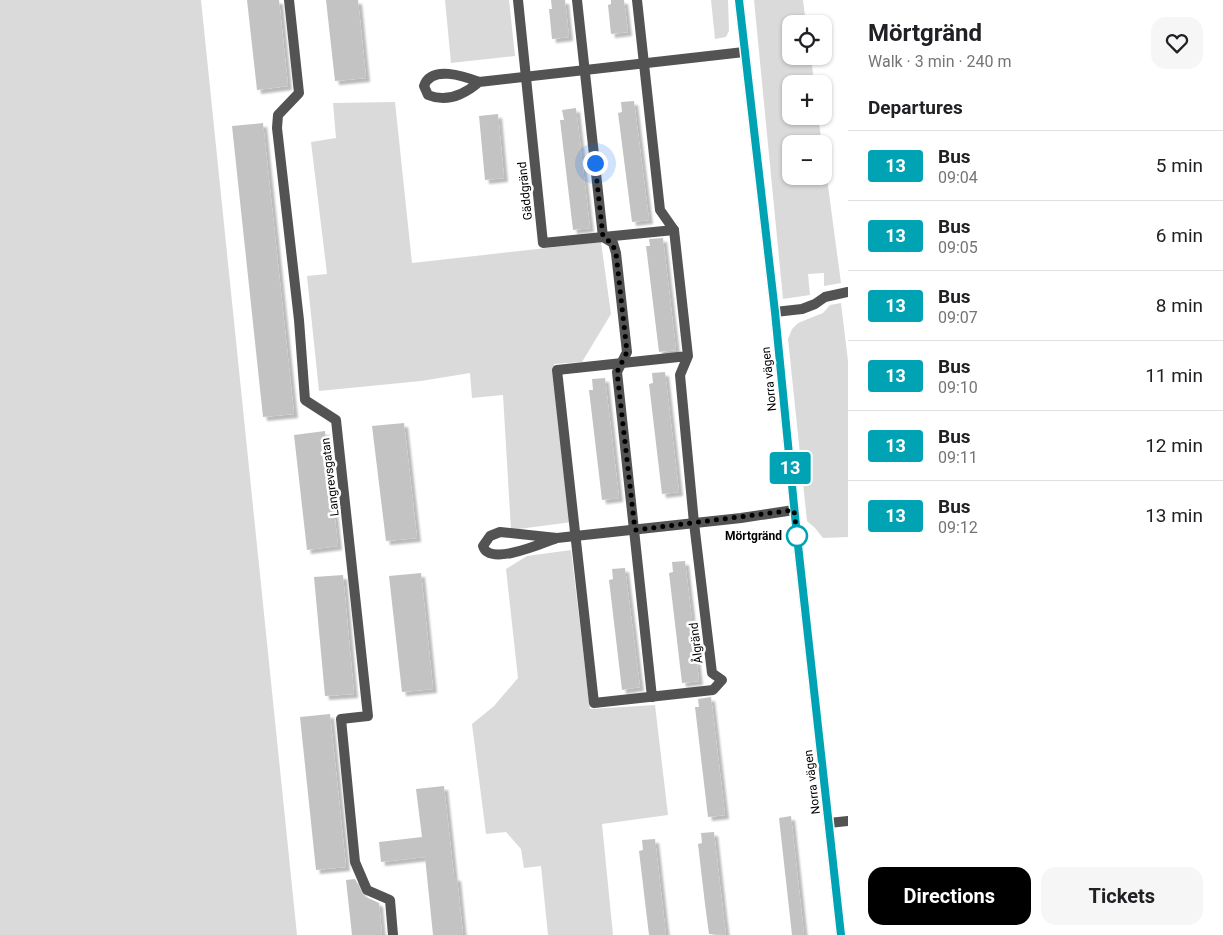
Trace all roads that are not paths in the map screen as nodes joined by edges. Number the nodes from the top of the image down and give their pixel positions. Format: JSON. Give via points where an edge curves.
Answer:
{"nodes":[{"id":1,"x":289,"y":0,"type":"edge"},
{"id":2,"x":518,"y":0,"type":"edge"},
{"id":3,"x":577,"y":0,"type":"edge"},
{"id":4,"x":637,"y":0,"type":"edge"},
{"id":5,"x":739,"y":0,"type":"edge"},
{"id":6,"x":744,"y":52,"type":"junction"},
{"id":7,"x":644,"y":64,"type":"junction"},
{"id":8,"x":585,"y":70,"type":"junction"},
{"id":9,"x":526,"y":77,"type":"junction"},
{"id":10,"x":479,"y":82,"type":"junction"},
{"id":11,"x":674,"y":230,"type":"junction"},
{"id":12,"x":603,"y":237,"type":"junction"},
{"id":13,"x":848,"y":292,"type":"edge"},
{"id":14,"x":775,"y":312,"type":"junction"},
{"id":15,"x":688,"y":356,"type":"junction"},
{"id":16,"x":622,"y":364,"type":"junction"},
{"id":17,"x":794,"y":510,"type":"junction"},
{"id":18,"x":694,"y":523,"type":"junction"},
{"id":19,"x":635,"y":530,"type":"junction"},
{"id":20,"x":575,"y":536,"type":"junction"},
{"id":21,"x":557,"y":538,"type":"junction"},
{"id":22,"x":652,"y":697,"type":"junction"},
{"id":23,"x":848,"y":821,"type":"edge"},
{"id":24,"x":829,"y":823,"type":"junction"},
{"id":25,"x":393,"y":935,"type":"edge"},
{"id":26,"x":841,"y":935,"type":"edge"}],
"edges":[{"from":1,"to":25,"type":"street","name":"Langrevsgatan","via":[[299,93],[278,115],[277,128],[305,400],[336,420],[368,716],[341,719],[354,862],[367,890],[390,900]]},
{"from":2,"to":9,"type":"street","name":"Gäddgränd"},
{"from":3,"to":8,"type":"street"},
{"from":4,"to":7,"type":"street"},
{"from":5,"to":6,"type":"street","name":"Norra vägen"},
{"from":6,"to":7,"type":"street"},
{"from":6,"to":14,"type":"street","name":"Norra vägen"},
{"from":7,"to":8,"type":"street"},
{"from":7,"to":11,"type":"street","via":[[660,210]]},
{"from":8,"to":9,"type":"street"},
{"from":8,"to":12,"type":"street"},
{"from":9,"to":10,"type":"street"},
{"from":9,"to":12,"type":"street","name":"Gäddgränd","via":[[543,243]]},
{"from":10,"to":10,"type":"street","via":[[455,73],[432,75],[424,86],[428,95],[435,98],[457,96]]},
{"from":11,"to":12,"type":"street","name":"Gäddgränd"},
{"from":11,"to":15,"type":"street"},
{"from":12,"to":16,"type":"street","via":[[612,243],[616,253],[627,352]]},
{"from":13,"to":14,"type":"street","via":[[826,297],[802,309]]},
{"from":14,"to":17,"type":"street","name":"Norra vägen"},
{"from":15,"to":16,"type":"street","name":"Ålgränd"},
{"from":15,"to":18,"type":"street","name":"Ålgränd","via":[[680,375]]},
{"from":16,"to":19,"type":"street","via":[[617,372]]},
{"from":16,"to":20,"type":"street","name":"Ålgränd","via":[[557,370]]},
{"from":17,"to":18,"type":"street"},
{"from":17,"to":24,"type":"street","name":"Norra vägen"},
{"from":18,"to":19,"type":"street"},
{"from":18,"to":22,"type":"street","name":"Ålgränd","via":[[712,673],[722,680],[713,690]]},
{"from":19,"to":20,"type":"street"},
{"from":19,"to":22,"type":"street"},
{"from":20,"to":21,"type":"street"},
{"from":20,"to":22,"type":"street","name":"Ålgränd","via":[[594,703]]},
{"from":21,"to":21,"type":"street","via":[[500,532],[490,536],[483,546],[490,554],[502,555]]},
{"from":23,"to":24,"type":"street"},
{"from":24,"to":26,"type":"street","name":"Norra vägen"}]}
